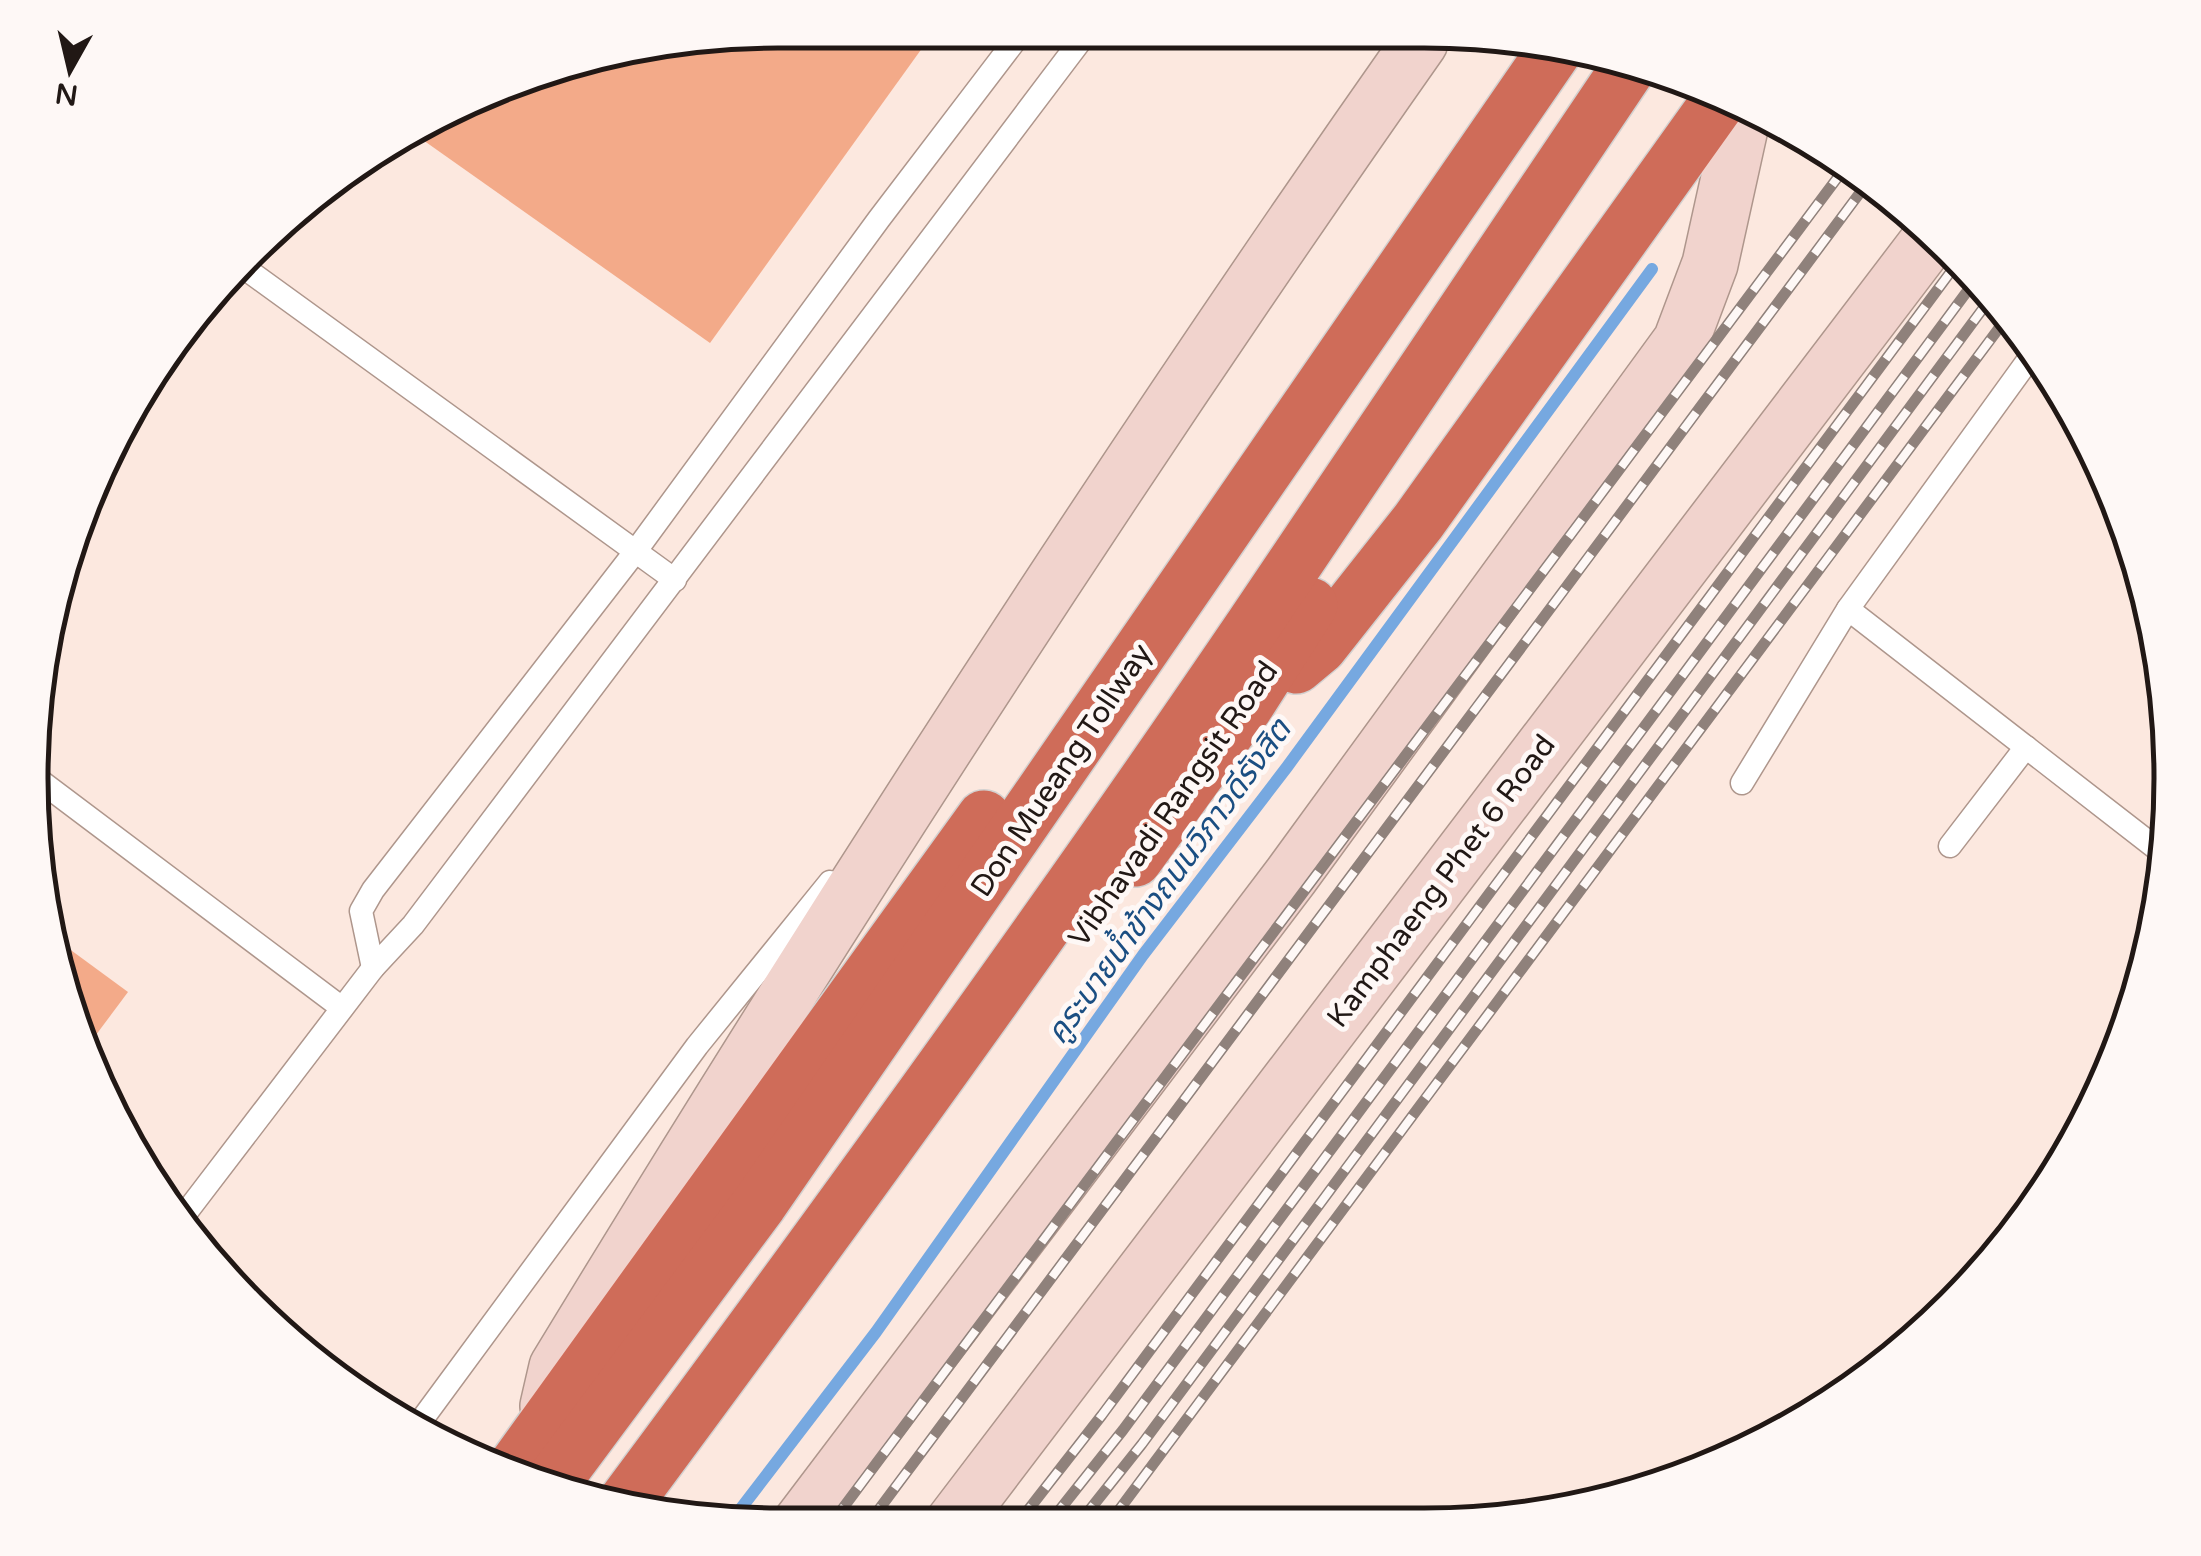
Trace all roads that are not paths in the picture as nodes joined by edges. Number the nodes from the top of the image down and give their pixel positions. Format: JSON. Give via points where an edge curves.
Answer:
{"nodes":[{"id":1,"x":1009,"y":48,"type":"edge"},
{"id":2,"x":1075,"y":48,"type":"edge"},
{"id":3,"x":1416,"y":48,"type":"edge"},
{"id":4,"x":1524,"y":55,"type":"edge"},
{"id":5,"x":1549,"y":59,"type":"edge"},
{"id":6,"x":1623,"y":75,"type":"edge"},
{"id":7,"x":1659,"y":87,"type":"edge"},
{"id":8,"x":1714,"y":108,"type":"edge"},
{"id":9,"x":1742,"y":121,"type":"edge"},
{"id":10,"x":1924,"y":247,"type":"edge"},
{"id":11,"x":251,"y":272,"type":"edge"},
{"id":12,"x":2025,"y":365,"type":"edge"},
{"id":13,"x":635,"y":552,"type":"junction"},
{"id":14,"x":675,"y":580,"type":"junction"},
{"id":15,"x":1848,"y":609,"type":"junction"},
{"id":16,"x":1246,"y":708,"type":"junction"},
{"id":17,"x":958,"y":726,"type":"junction"},
{"id":18,"x":2026,"y":747,"type":"junction"},
{"id":19,"x":1742,"y":782,"type":"dead end"},
{"id":20,"x":48,"y":786,"type":"edge"},
{"id":21,"x":2150,"y":843,"type":"edge"},
{"id":22,"x":1950,"y":846,"type":"dead end"},
{"id":23,"x":373,"y":968,"type":"junction"},
{"id":24,"x":342,"y":1008,"type":"junction"},
{"id":25,"x":189,"y":1209,"type":"edge"},
{"id":26,"x":424,"y":1417,"type":"edge"},
{"id":27,"x":543,"y":1429,"type":"junction"},
{"id":28,"x":519,"y":1461,"type":"edge"},
{"id":29,"x":560,"y":1475,"type":"edge"},
{"id":30,"x":632,"y":1493,"type":"edge"},
{"id":31,"x":670,"y":1500,"type":"edge"},
{"id":32,"x":812,"y":1508,"type":"edge"},
{"id":33,"x":964,"y":1508,"type":"edge"}],
"edges":[{"from":1,"to":13,"type":"lane"},
{"from":2,"to":14,"type":"lane"},
{"from":3,"to":17,"type":"main road"},
{"from":4,"to":27,"type":"highway","via":[[1326,345]]},
{"from":5,"to":29,"type":"highway","name":"Don Mueang Tollway","via":[[840,1090]]},
{"from":6,"to":30,"type":"highway","via":[[1048,920]]},
{"from":7,"to":16,"type":"highway","name":"Vibhavadi Rangsit Road","via":[[1404,456]]},
{"from":8,"to":16,"type":"highway","via":[[1418,522],[1320,646]]},
{"from":9,"to":32,"type":"main road","via":[[1710,264],[1681,342],[1290,876]]},
{"from":10,"to":33,"type":"main road","name":"Kamphaeng Phet 6 Road"},
{"from":11,"to":13,"type":"lane"},
{"from":12,"to":15,"type":"lane"},
{"from":13,"to":14,"type":"lane"},
{"from":13,"to":23,"type":"lane","via":[[373,890],[361,911]]},
{"from":14,"to":23,"type":"lane"},
{"from":15,"to":18,"type":"lane"},
{"from":15,"to":19,"type":"lane"},
{"from":16,"to":31,"type":"highway","name":"Vibhavadi Rangsit Road"},
{"from":17,"to":26,"type":"lane","via":[[696,1046]]},
{"from":17,"to":27,"type":"main road","via":[[556,1368]]},
{"from":18,"to":21,"type":"lane"},
{"from":18,"to":22,"type":"lane"},
{"from":20,"to":24,"type":"lane"},
{"from":23,"to":24,"type":"lane"},
{"from":24,"to":25,"type":"lane"},
{"from":27,"to":28,"type":"highway"}]}
